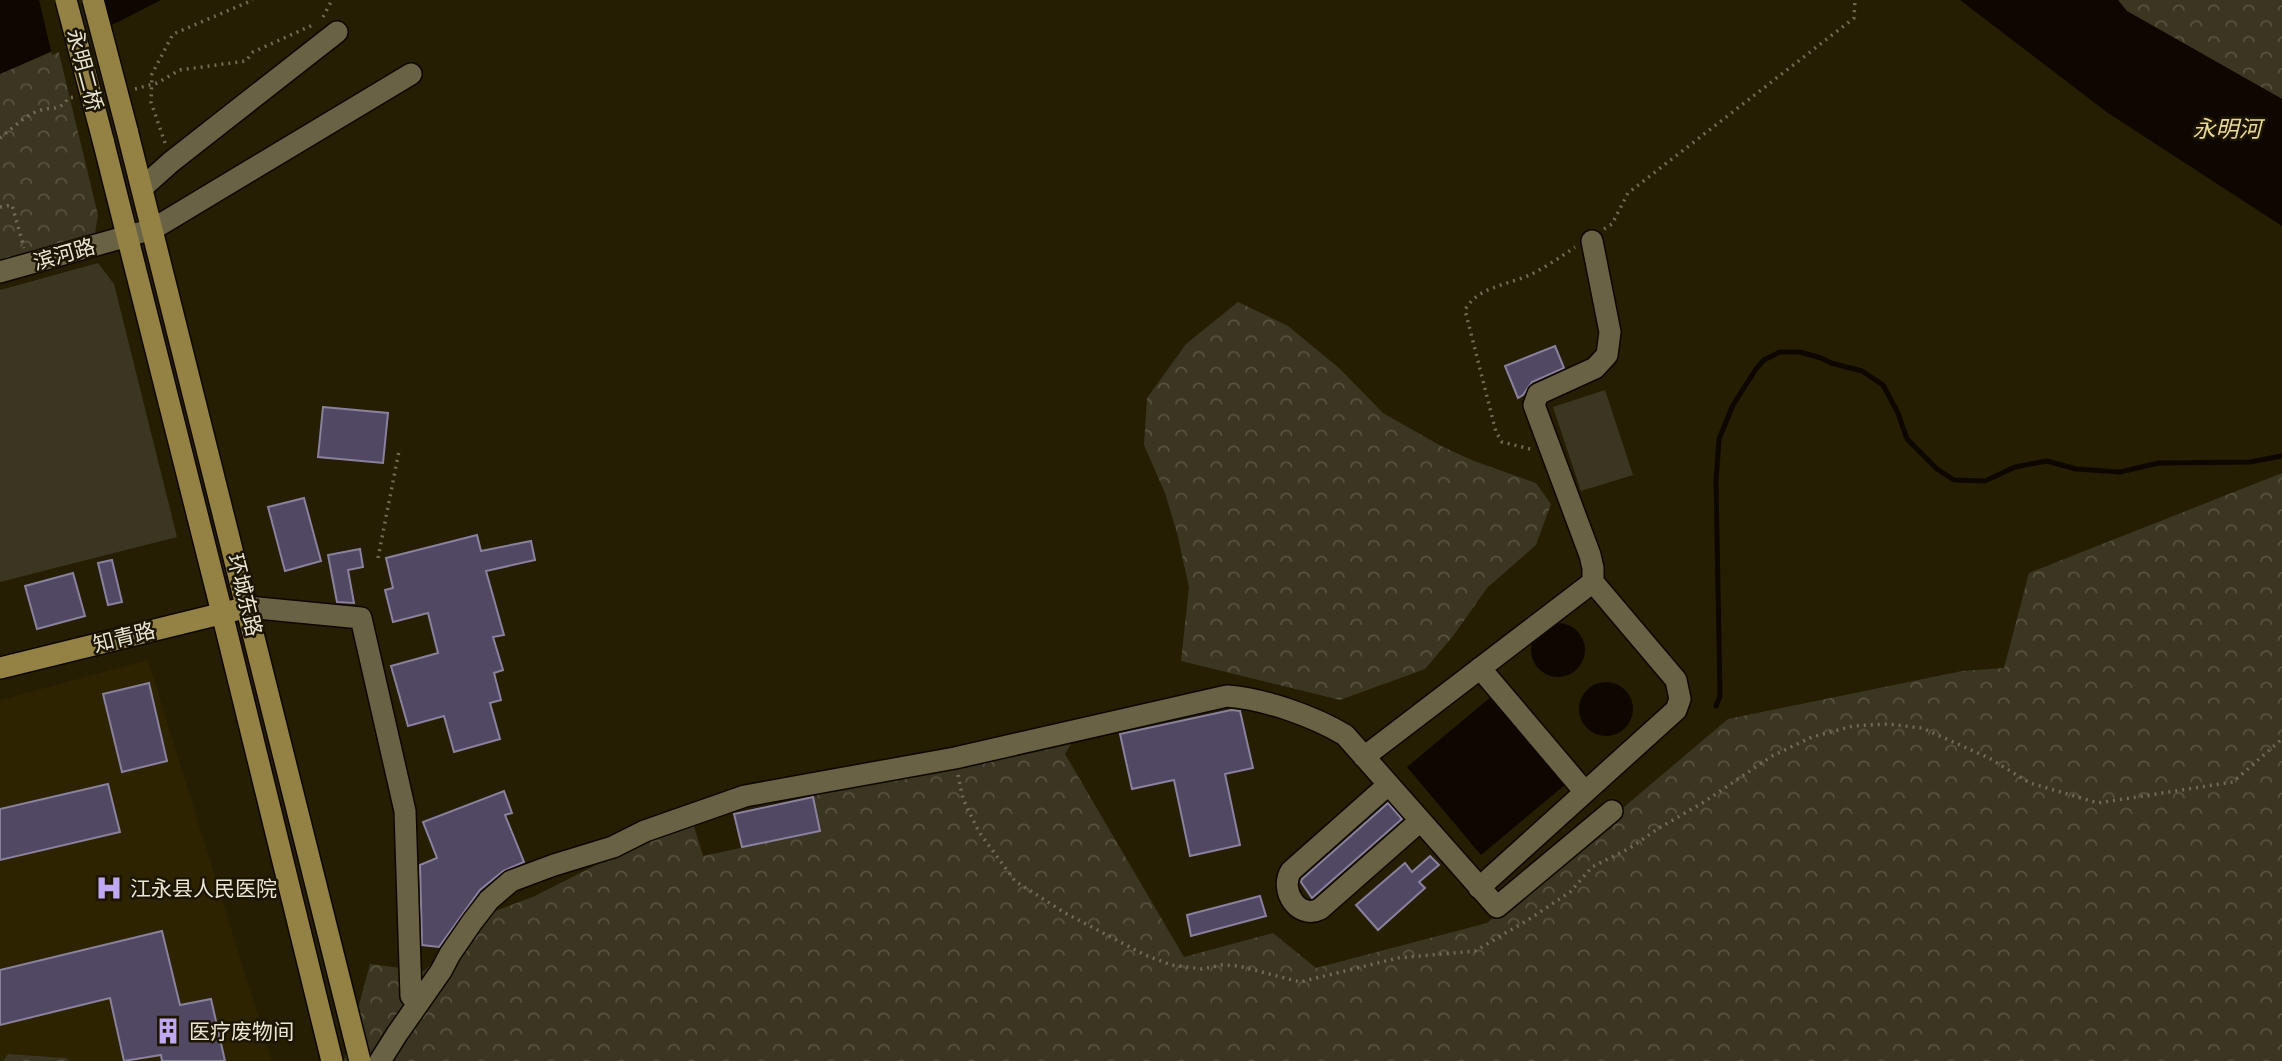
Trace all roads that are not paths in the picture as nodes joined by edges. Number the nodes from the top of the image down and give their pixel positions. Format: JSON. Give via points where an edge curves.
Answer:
{"nodes":[{"id":1,"x":66,"y":0,"type":"edge"},
{"id":2,"x":93,"y":0,"type":"edge"},
{"id":3,"x":337,"y":32,"type":"dead end"},
{"id":4,"x":411,"y":74,"type":"dead end"},
{"id":5,"x":127,"y":130,"type":"joint"},
{"id":6,"x":103,"y":140,"type":"joint"},
{"id":7,"x":142,"y":188,"type":"junction"},
{"id":8,"x":153,"y":229,"type":"junction"},
{"id":9,"x":128,"y":236,"type":"junction"},
{"id":10,"x":1592,"y":238,"type":"road end"},
{"id":11,"x":0,"y":272,"type":"edge"},
{"id":12,"x":1593,"y":582,"type":"junction"},
{"id":13,"x":248,"y":607,"type":"junction"},
{"id":14,"x":222,"y":613,"type":"junction"},
{"id":15,"x":0,"y":668,"type":"edge"},
{"id":16,"x":1480,"y":668,"type":"junction"},
{"id":17,"x":1364,"y":757,"type":"junction"},
{"id":18,"x":1388,"y":785,"type":"junction"},
{"id":19,"x":1586,"y":792,"type":"junction"},
{"id":20,"x":1612,"y":811,"type":"dead end"},
{"id":21,"x":1420,"y":821,"type":"junction"},
{"id":22,"x":1479,"y":888,"type":"junction"},
{"id":23,"x":411,"y":996,"type":"dead end"},
{"id":24,"x":332,"y":1061,"type":"edge"},
{"id":25,"x":360,"y":1061,"type":"edge"},
{"id":26,"x":380,"y":1061,"type":"edge"}],
"edges":[{"from":1,"to":6,"type":"main road","name":"永明二桥","bridge":true},
{"from":2,"to":5,"type":"main road","name":"永明二桥","bridge":true},
{"from":3,"to":7,"type":"street"},
{"from":4,"to":8,"type":"street","name":"滨河路"},
{"from":5,"to":7,"type":"main road","name":"环城东路"},
{"from":6,"to":9,"type":"main road","name":"环城东路"},
{"from":7,"to":8,"type":"main road","name":"环城东路"},
{"from":8,"to":9,"type":"street","name":"滨河路"},
{"from":8,"to":13,"type":"main road","name":"环城东路"},
{"from":9,"to":11,"type":"street","name":"滨河路"},
{"from":9,"to":14,"type":"main road","name":"环城东路"},
{"from":10,"to":12,"type":"street","via":[[1610,332],[1607,355],[1595,368],[1538,394],[1534,405],[1590,555]]},
{"from":12,"to":16,"type":"street"},
{"from":12,"to":19,"type":"street","via":[[1676,680],[1680,699],[1676,710]]},
{"from":13,"to":14,"type":"main road","name":"知青路"},
{"from":13,"to":23,"type":"street","via":[[361,618],[405,811]]},
{"from":13,"to":25,"type":"main road","name":"环城东路"},
{"from":14,"to":15,"type":"main road","name":"知青路"},
{"from":14,"to":24,"type":"main road","name":"环城东路"},
{"from":16,"to":17,"type":"street"},
{"from":16,"to":19,"type":"street"},
{"from":17,"to":18,"type":"street"},
{"from":17,"to":26,"type":"street","via":[[1330,726],[1248,698],[1227,696],[955,758],[745,796],[645,831],[614,847],[511,880],[472,922]]},
{"from":18,"to":21,"type":"street"},
{"from":18,"to":21,"type":"street","via":[[1291,871],[1286,889],[1297,908],[1306,913],[1320,909]]},
{"from":19,"to":22,"type":"street"},
{"from":20,"to":22,"type":"street","via":[[1497,907]]},
{"from":21,"to":22,"type":"street"}]}
